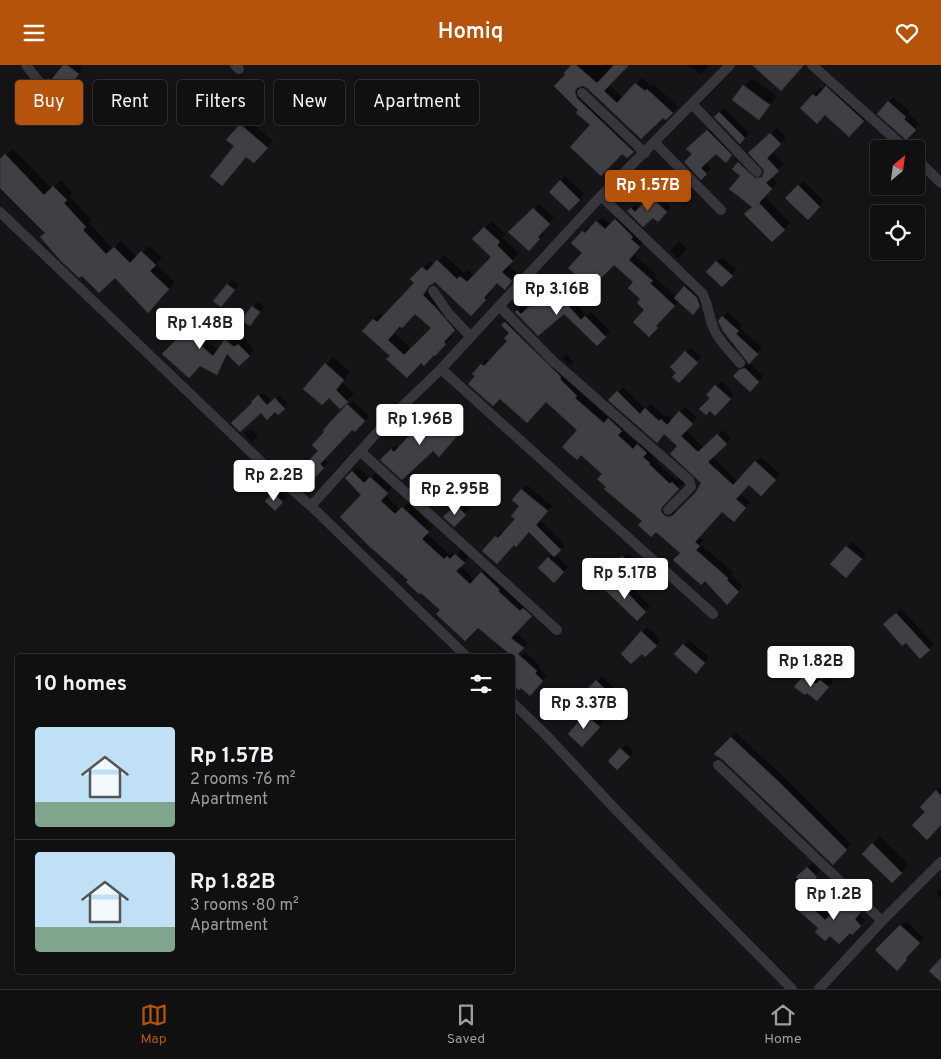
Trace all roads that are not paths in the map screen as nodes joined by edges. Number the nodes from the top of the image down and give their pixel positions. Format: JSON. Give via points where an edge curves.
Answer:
{"nodes":[{"id":1,"x":26,"y":65,"type":"edge"},
{"id":2,"x":730,"y":65,"type":"edge"},
{"id":3,"x":812,"y":65,"type":"edge"},
{"id":4,"x":38,"y":80,"type":"edge"},
{"id":5,"x":582,"y":93,"type":"dead end"},
{"id":6,"x":692,"y":104,"type":"junction"},
{"id":7,"x":896,"y":140,"type":"edge"},
{"id":8,"x":654,"y":143,"type":"junction"},
{"id":9,"x":645,"y":153,"type":"junction"},
{"id":10,"x":925,"y":167,"type":"edge"},
{"id":11,"x":757,"y":172,"type":"dead end"},
{"id":12,"x":941,"y":183,"type":"edge"},
{"id":13,"x":601,"y":197,"type":"junction"},
{"id":14,"x":722,"y":210,"type":"dead end"},
{"id":15,"x":0,"y":213,"type":"edge"},
{"id":16,"x":433,"y":291,"type":"dead end"},
{"id":17,"x":499,"y":306,"type":"junction"},
{"id":18,"x":470,"y":336,"type":"junction"},
{"id":19,"x":740,"y":363,"type":"dead end"},
{"id":20,"x":441,"y":369,"type":"junction"},
{"id":21,"x":361,"y":451,"type":"junction"},
{"id":22,"x":311,"y":505,"type":"junction"},
{"id":23,"x":668,"y":511,"type":"dead end"},
{"id":24,"x":712,"y":614,"type":"dead end"},
{"id":25,"x":557,"y":630,"type":"dead end"},
{"id":26,"x":464,"y":654,"type":"edge"},
{"id":27,"x":515,"y":705,"type":"edge"},
{"id":28,"x":718,"y":765,"type":"dead end"},
{"id":29,"x":941,"y":862,"type":"edge"},
{"id":30,"x":882,"y":921,"type":"junction"},
{"id":31,"x":792,"y":989,"type":"edge"},
{"id":32,"x":819,"y":989,"type":"edge"}],
"edges":[{"from":1,"to":4,"type":"street"},
{"from":2,"to":6,"type":"street"},
{"from":3,"to":7,"type":"street"},
{"from":5,"to":9,"type":"street"},
{"from":6,"to":8,"type":"street"},
{"from":6,"to":11,"type":"street"},
{"from":8,"to":9,"type":"street"},
{"from":8,"to":14,"type":"street"},
{"from":9,"to":13,"type":"street"},
{"from":10,"to":12,"type":"street"},
{"from":13,"to":17,"type":"street"},
{"from":13,"to":19,"type":"street","via":[[702,293],[717,335]]},
{"from":15,"to":22,"type":"street","via":[[276,476]]},
{"from":16,"to":18,"type":"street"},
{"from":17,"to":18,"type":"street"},
{"from":17,"to":23,"type":"street","via":[[553,361],[689,480],[691,487],[688,492]]},
{"from":18,"to":20,"type":"street"},
{"from":20,"to":21,"type":"street"},
{"from":20,"to":24,"type":"street"},
{"from":21,"to":22,"type":"street"},
{"from":21,"to":25,"type":"street"},
{"from":22,"to":26,"type":"street"},
{"from":27,"to":31,"type":"street"},
{"from":28,"to":30,"type":"street"},
{"from":29,"to":30,"type":"street"},
{"from":30,"to":32,"type":"street"}]}
